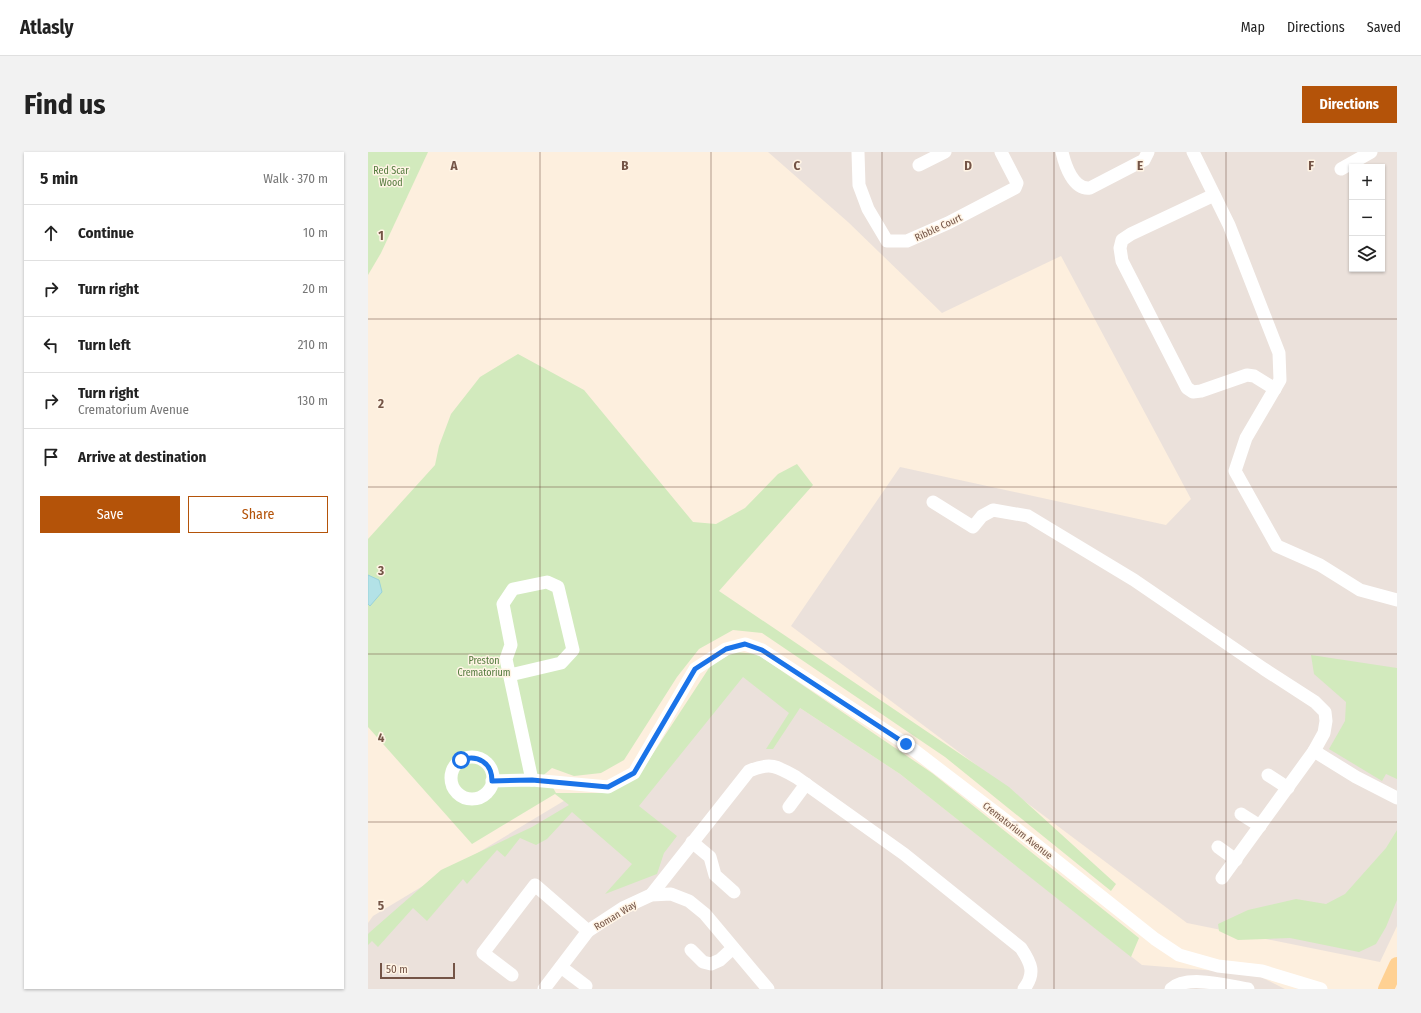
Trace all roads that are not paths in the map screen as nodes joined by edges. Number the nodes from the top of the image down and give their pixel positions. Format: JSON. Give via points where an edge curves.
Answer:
{"nodes":[{"id":1,"x":858,"y":152,"type":"edge"},
{"id":2,"x":945,"y":152,"type":"edge"},
{"id":3,"x":1002,"y":152,"type":"edge"},
{"id":4,"x":1062,"y":152,"type":"edge"},
{"id":5,"x":1148,"y":152,"type":"edge"},
{"id":6,"x":1193,"y":152,"type":"edge"},
{"id":7,"x":1371,"y":152,"type":"edge"},
{"id":8,"x":919,"y":165,"type":"dead end"},
{"id":9,"x":1341,"y":169,"type":"dead end"},
{"id":10,"x":1214,"y":194,"type":"junction"},
{"id":11,"x":1275,"y":389,"type":"junction"},
{"id":12,"x":933,"y":502,"type":"dead end"},
{"id":13,"x":1397,"y":600,"type":"edge"},
{"id":14,"x":510,"y":675,"type":"junction"},
{"id":15,"x":1314,"y":751,"type":"junction"},
{"id":16,"x":1268,"y":775,"type":"dead end"},
{"id":17,"x":532,"y":780,"type":"junction"},
{"id":18,"x":492,"y":781,"type":"dead end"},
{"id":19,"x":806,"y":784,"type":"junction"},
{"id":20,"x":1288,"y":788,"type":"junction"},
{"id":21,"x":1397,"y":798,"type":"edge"},
{"id":22,"x":789,"y":808,"type":"dead end"},
{"id":23,"x":1241,"y":814,"type":"dead end"},
{"id":24,"x":1260,"y":826,"type":"junction"},
{"id":25,"x":692,"y":842,"type":"junction"},
{"id":26,"x":1218,"y":847,"type":"dead end"},
{"id":27,"x":1236,"y":860,"type":"junction"},
{"id":28,"x":1222,"y":878,"type":"dead end"},
{"id":29,"x":734,"y":892,"type":"dead end"},
{"id":30,"x":651,"y":895,"type":"junction"},
{"id":31,"x":588,"y":931,"type":"junction"},
{"id":32,"x":734,"y":948,"type":"junction"},
{"id":33,"x":691,"y":950,"type":"dead end"},
{"id":34,"x":1397,"y":965,"type":"edge"},
{"id":35,"x":561,"y":967,"type":"junction"},
{"id":36,"x":512,"y":975,"type":"dead end"},
{"id":37,"x":586,"y":986,"type":"dead end"},
{"id":38,"x":544,"y":989,"type":"edge"},
{"id":39,"x":768,"y":989,"type":"edge"},
{"id":40,"x":1024,"y":989,"type":"edge"},
{"id":41,"x":1171,"y":989,"type":"edge"},
{"id":42,"x":1248,"y":989,"type":"edge"},
{"id":43,"x":1321,"y":989,"type":"edge"},
{"id":44,"x":1386,"y":989,"type":"edge"}],
"edges":[{"from":1,"to":3,"type":"lane","name":"Ribble Court","via":[[859,185],[868,209],[888,241],[907,241],[1015,188],[1017,183]]},
{"from":2,"to":8,"type":"lane"},
{"from":4,"to":5,"type":"lane","via":[[1075,183],[1090,188],[1144,160]]},
{"from":6,"to":10,"type":"lane"},
{"from":7,"to":9,"type":"lane"},
{"from":10,"to":11,"type":"lane","via":[[1229,225],[1279,353],[1280,380]]},
{"from":10,"to":11,"type":"lane","via":[[1122,240],[1122,262],[1187,388],[1193,392],[1202,391],[1247,375],[1254,376]]},
{"from":11,"to":13,"type":"lane","via":[[1246,438],[1235,471],[1277,546],[1320,565],[1360,590]]},
{"from":12,"to":15,"type":"lane","via":[[973,527],[982,516],[993,510],[1028,516],[1134,580],[1315,702],[1325,712],[1326,721],[1324,733]]},
{"from":14,"to":14,"type":"lane","via":[[561,663],[573,650],[558,587],[547,582],[513,589],[503,604],[511,645],[506,659]]},
{"from":14,"to":17,"type":"lane"},
{"from":15,"to":20,"type":"lane"},
{"from":15,"to":21,"type":"lane"},
{"from":16,"to":20,"type":"lane"},
{"from":17,"to":18,"type":"lane","name":"Crematorium Avenue"},
{"from":17,"to":43,"type":"lane","name":"Crematorium Avenue","via":[[608,787],[634,773],[695,669],[726,649],[745,644],[762,650],[906,744],[1155,939],[1179,955],[1218,966],[1262,971]]},
{"from":19,"to":22,"type":"lane"},
{"from":19,"to":25,"type":"lane","via":[[778,767],[760,766],[748,771]]},
{"from":19,"to":40,"type":"lane","via":[[904,854],[1022,948],[1031,963],[1030,981]]},
{"from":20,"to":24,"type":"lane"},
{"from":23,"to":24,"type":"lane"},
{"from":24,"to":27,"type":"lane"},
{"from":25,"to":29,"type":"lane","via":[[710,858],[715,875]]},
{"from":25,"to":30,"type":"lane"},
{"from":26,"to":27,"type":"lane"},
{"from":27,"to":28,"type":"lane"},
{"from":30,"to":31,"type":"lane","name":"Roman Way","via":[[623,908]]},
{"from":30,"to":32,"type":"lane","name":"Roman Way","via":[[671,894],[688,901],[705,914]]},
{"from":31,"to":35,"type":"lane","name":"Roman Way"},
{"from":31,"to":36,"type":"lane","via":[[535,885],[483,953]]},
{"from":32,"to":33,"type":"lane","via":[[711,964],[703,962]]},
{"from":32,"to":39,"type":"lane","name":"Roman Way"},
{"from":34,"to":44,"type":"main road"},
{"from":35,"to":37,"type":"lane"},
{"from":35,"to":38,"type":"lane","name":"Roman Way"},
{"from":41,"to":42,"type":"lane","via":[[1180,983],[1190,981]]}]}
